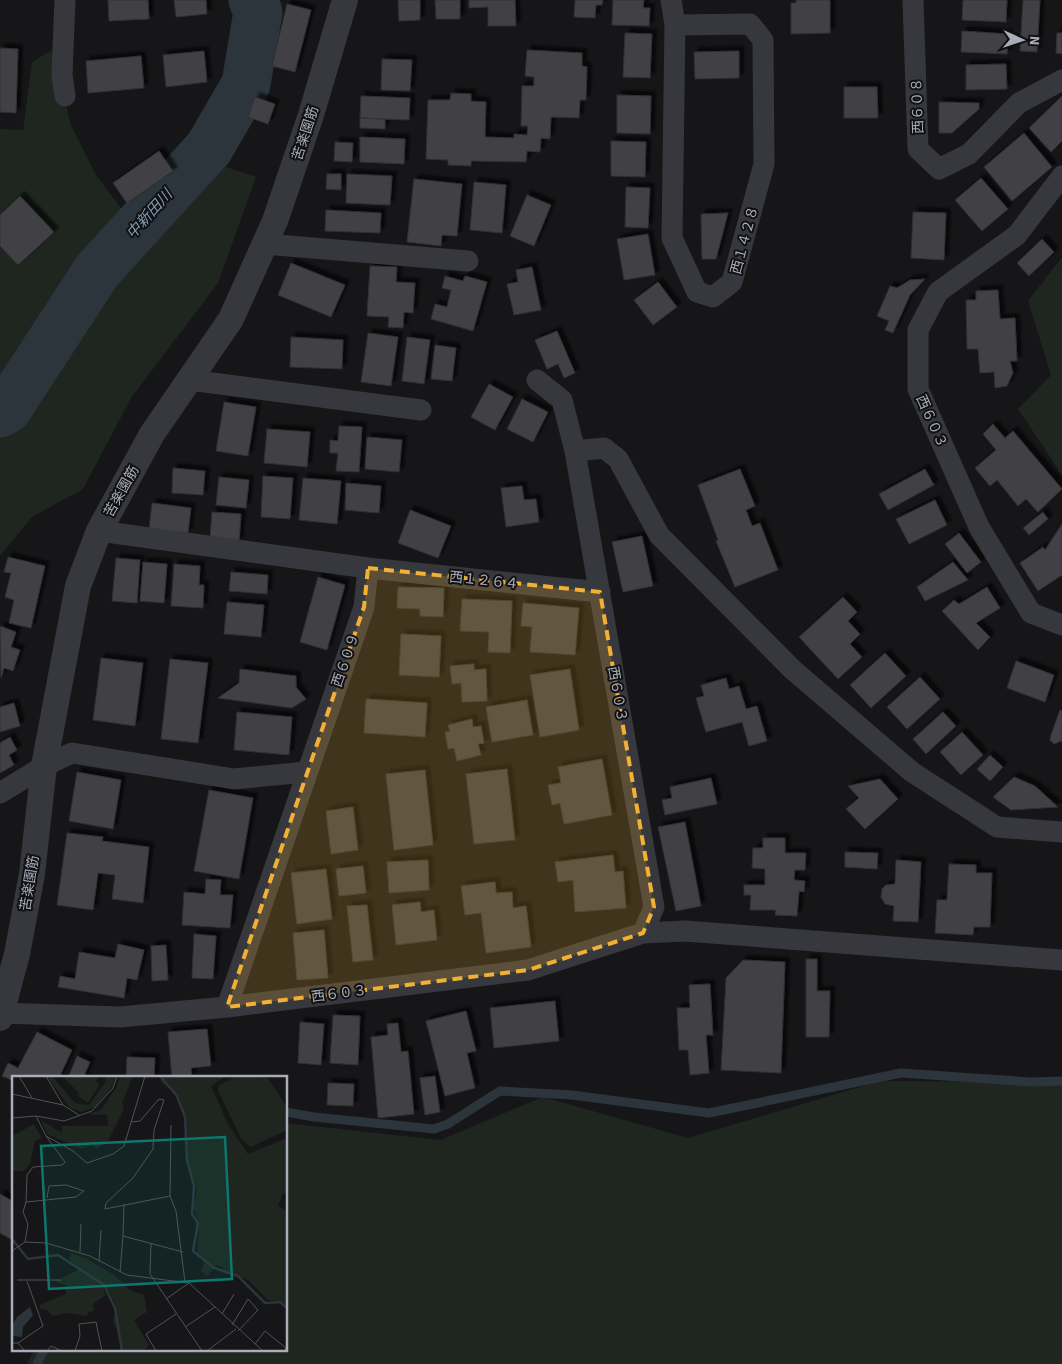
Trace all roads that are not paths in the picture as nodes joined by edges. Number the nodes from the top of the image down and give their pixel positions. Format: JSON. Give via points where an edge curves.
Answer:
{"nodes":[{"id":1,"x":65,"y":0,"type":"edge"},
{"id":2,"x":345,"y":0,"type":"edge"},
{"id":3,"x":671,"y":0,"type":"edge"},
{"id":4,"x":913,"y":0,"type":"edge"},
{"id":5,"x":676,"y":24,"type":"junction"},
{"id":6,"x":1062,"y":80,"type":"edge"},
{"id":7,"x":65,"y":96,"type":"dead end"},
{"id":8,"x":1062,"y":176,"type":"edge"},
{"id":9,"x":264,"y":244,"type":"junction"},
{"id":10,"x":468,"y":261,"type":"dead end"},
{"id":11,"x":189,"y":380,"type":"junction"},
{"id":12,"x":537,"y":380,"type":"dead end"},
{"id":13,"x":421,"y":410,"type":"dead end"},
{"id":14,"x":576,"y":451,"type":"junction"},
{"id":15,"x":99,"y":531,"type":"junction"},
{"id":16,"x":368,"y":568,"type":"junction"},
{"id":17,"x":600,"y":592,"type":"junction"},
{"id":18,"x":1062,"y":625,"type":"edge"},
{"id":19,"x":44,"y":766,"type":"junction"},
{"id":20,"x":306,"y":772,"type":"junction"},
{"id":21,"x":0,"y":793,"type":"edge"},
{"id":22,"x":1062,"y":832,"type":"edge"},
{"id":23,"x":643,"y":933,"type":"junction"},
{"id":24,"x":1062,"y":960,"type":"edge"},
{"id":25,"x":227,"y":1006,"type":"junction"},
{"id":26,"x":1,"y":1016,"type":"edge"}],
"edges":[{"from":1,"to":7,"type":"street","via":[[62,75]]},
{"from":2,"to":9,"type":"street","name":"苦楽園筋","via":[[311,115]]},
{"from":3,"to":5,"type":"street","name":"西１４２８"},
{"from":4,"to":6,"type":"street","name":"西６０８","via":[[918,149],[939,169],[969,154],[1019,103]]},
{"from":5,"to":5,"type":"street","name":"西１４２８","via":[[672,238],[697,292],[713,297],[732,282],[764,164],[763,40],[750,24]]},
{"from":8,"to":18,"type":"street","name":"西６０３","via":[[1017,235],[938,292],[918,330],[918,389],[979,527],[1031,613]]},
{"from":9,"to":10,"type":"street"},
{"from":9,"to":11,"type":"street","name":"苦楽園筋","via":[[231,319]]},
{"from":11,"to":13,"type":"street"},
{"from":11,"to":15,"type":"street","name":"苦楽園筋","via":[[152,434]]},
{"from":12,"to":14,"type":"street","name":"西６０３","via":[[562,400]]},
{"from":14,"to":17,"type":"street","name":"西６０３"},
{"from":14,"to":22,"type":"street","via":[[604,448],[618,459],[659,535],[792,669],[912,772],[997,827]]},
{"from":15,"to":16,"type":"street"},
{"from":15,"to":19,"type":"street","name":"苦楽園筋","via":[[78,586]]},
{"from":16,"to":17,"type":"street","name":"西１２６４"},
{"from":16,"to":20,"type":"street","name":"西６０９","via":[[364,607]]},
{"from":17,"to":23,"type":"street","name":"西６０３","via":[[654,907]]},
{"from":19,"to":20,"type":"street","via":[[72,753],[234,779]]},
{"from":19,"to":21,"type":"street"},
{"from":19,"to":26,"type":"street","name":"苦楽園筋","via":[[32,874]]},
{"from":20,"to":25,"type":"street","name":"西６０９"},
{"from":23,"to":24,"type":"street","via":[[685,931]]},
{"from":23,"to":25,"type":"street","name":"西６０３","via":[[528,970]]},
{"from":25,"to":26,"type":"street","name":"西６０３","via":[[120,1017]]}]}
